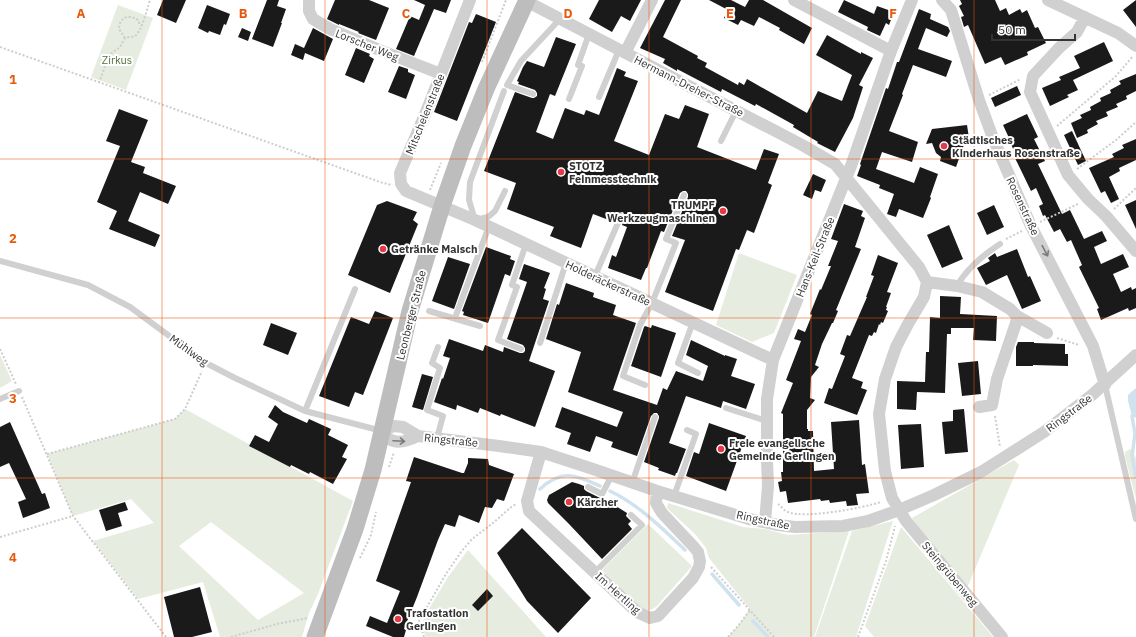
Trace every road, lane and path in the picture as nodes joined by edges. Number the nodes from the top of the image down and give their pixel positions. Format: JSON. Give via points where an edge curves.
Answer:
{"nodes":[{"id":1,"x":150,"y":0,"type":"edge"},
{"id":2,"x":309,"y":0,"type":"edge"},
{"id":3,"x":470,"y":0,"type":"edge"},
{"id":4,"x":526,"y":0,"type":"edge"},
{"id":5,"x":652,"y":0,"type":"edge"},
{"id":6,"x":794,"y":0,"type":"edge"},
{"id":7,"x":912,"y":0,"type":"edge"},
{"id":8,"x":942,"y":0,"type":"edge"},
{"id":9,"x":1048,"y":0,"type":"edge"},
{"id":10,"x":1084,"y":17,"type":"junction"},
{"id":11,"x":560,"y":19,"type":"junction"},
{"id":12,"x":140,"y":28,"type":"junction"},
{"id":13,"x":589,"y":34,"type":"junction"},
{"id":14,"x":125,"y":38,"type":"junction"},
{"id":15,"x":1136,"y":46,"type":"edge"},
{"id":16,"x":0,"y":47,"type":"edge"},
{"id":17,"x":891,"y":50,"type":"junction"},
{"id":18,"x":622,"y":52,"type":"junction"},
{"id":19,"x":1136,"y":53,"type":"edge"},
{"id":20,"x":441,"y":74,"type":"junction"},
{"id":21,"x":1033,"y":76,"type":"junction"},
{"id":22,"x":99,"y":83,"type":"junction"},
{"id":23,"x":504,"y":91,"type":"dead end"},
{"id":24,"x":533,"y":94,"type":"dead end"},
{"id":25,"x":599,"y":97,"type":"dead end"},
{"id":26,"x":569,"y":99,"type":"dead end"},
{"id":27,"x":979,"y":100,"type":"junction"},
{"id":28,"x":736,"y":111,"type":"junction"},
{"id":29,"x":1136,"y":122,"type":"edge"},
{"id":30,"x":1049,"y":134,"type":"junction"},
{"id":31,"x":721,"y":141,"type":"dead end"},
{"id":32,"x":1068,"y":175,"type":"junction"},
{"id":33,"x":846,"y":178,"type":"junction"},
{"id":34,"x":393,"y":186,"type":"dead end"},
{"id":35,"x":1136,"y":188,"type":"edge"},
{"id":36,"x":505,"y":192,"type":"dead end"},
{"id":37,"x":684,"y":195,"type":"dead end"},
{"id":38,"x":1088,"y":199,"type":"junction"},
{"id":39,"x":442,"y":206,"type":"junction"},
{"id":40,"x":621,"y":216,"type":"dead end"},
{"id":41,"x":1106,"y":216,"type":"junction"},
{"id":42,"x":475,"y":220,"type":"junction"},
{"id":43,"x":489,"y":226,"type":"junction"},
{"id":44,"x":1031,"y":226,"type":"junction"},
{"id":45,"x":526,"y":244,"type":"junction"},
{"id":46,"x":1000,"y":244,"type":"joint"},
{"id":47,"x":1136,"y":251,"type":"edge"},
{"id":48,"x":0,"y":261,"type":"edge"},
{"id":49,"x":566,"y":263,"type":"junction"},
{"id":50,"x":595,"y":276,"type":"junction"},
{"id":51,"x":927,"y":282,"type":"junction"},
{"id":52,"x":957,"y":286,"type":"junction"},
{"id":53,"x":355,"y":289,"type":"dead end"},
{"id":54,"x":652,"y":303,"type":"junction"},
{"id":55,"x":429,"y":311,"type":"dead end"},
{"id":56,"x":1017,"y":316,"type":"junction"},
{"id":57,"x":455,"y":318,"type":"junction"},
{"id":58,"x":693,"y":322,"type":"junction"},
{"id":59,"x":480,"y":326,"type":"dead end"},
{"id":60,"x":1047,"y":333,"type":"joint"},
{"id":61,"x":540,"y":343,"type":"dead end"},
{"id":62,"x":1093,"y":346,"type":"junction"},
{"id":63,"x":438,"y":347,"type":"dead end"},
{"id":64,"x":0,"y":349,"type":"edge"},
{"id":65,"x":521,"y":349,"type":"dead end"},
{"id":66,"x":1136,"y":355,"type":"edge"},
{"id":67,"x":773,"y":360,"type":"junction"},
{"id":68,"x":206,"y":363,"type":"junction"},
{"id":69,"x":698,"y":373,"type":"dead end"},
{"id":70,"x":645,"y":385,"type":"dead end"},
{"id":71,"x":1105,"y":385,"type":"junction"},
{"id":72,"x":19,"y":391,"type":"junction"},
{"id":73,"x":0,"y":399,"type":"edge"},
{"id":74,"x":992,"y":405,"type":"junction"},
{"id":75,"x":978,"y":407,"type":"dead end"},
{"id":76,"x":726,"y":408,"type":"dead end"},
{"id":77,"x":305,"y":411,"type":"junction"},
{"id":78,"x":655,"y":417,"type":"dead end"},
{"id":79,"x":767,"y":421,"type":"junction"},
{"id":80,"x":687,"y":430,"type":"dead end"},
{"id":81,"x":382,"y":431,"type":"junction"},
{"id":82,"x":436,"y":438,"type":"junction"},
{"id":83,"x":540,"y":452,"type":"junction"},
{"id":84,"x":47,"y":454,"type":"junction"},
{"id":85,"x":1004,"y":458,"type":"junction"},
{"id":86,"x":612,"y":476,"type":"junction"},
{"id":87,"x":632,"y":482,"type":"junction"},
{"id":88,"x":588,"y":487,"type":"dead end"},
{"id":89,"x":657,"y":491,"type":"junction"},
{"id":90,"x":674,"y":496,"type":"junction"},
{"id":91,"x":892,"y":498,"type":"junction"},
{"id":92,"x":526,"y":501,"type":"junction"},
{"id":93,"x":767,"y":504,"type":"junction"},
{"id":94,"x":899,"y":510,"type":"junction"},
{"id":95,"x":631,"y":515,"type":"dead end"},
{"id":96,"x":73,"y":516,"type":"junction"},
{"id":97,"x":1136,"y":519,"type":"edge"},
{"id":98,"x":765,"y":522,"type":"junction"},
{"id":99,"x":0,"y":537,"type":"edge"},
{"id":100,"x":700,"y":562,"type":"junction"},
{"id":101,"x":595,"y":572,"type":"junction"},
{"id":102,"x":750,"y":609,"type":"junction"},
{"id":103,"x":321,"y":620,"type":"junction"},
{"id":104,"x":166,"y":637,"type":"edge"},
{"id":105,"x":231,"y":637,"type":"edge"},
{"id":106,"x":315,"y":637,"type":"edge"},
{"id":107,"x":424,"y":637,"type":"edge"},
{"id":108,"x":728,"y":637,"type":"edge"},
{"id":109,"x":774,"y":637,"type":"edge"},
{"id":110,"x":858,"y":637,"type":"edge"},
{"id":111,"x":1002,"y":637,"type":"edge"}],
"edges":[{"from":1,"to":12,"type":"path"},
{"from":2,"to":20,"type":"street","name":"Lorscher Weg","via":[[309,11],[313,19],[330,30]]},
{"from":3,"to":20,"type":"street","name":"Mitschelenstraße"},
{"from":4,"to":11,"type":"street","name":"Hermann-Dreher-Straße"},
{"from":4,"to":39,"type":"main road","name":"Leonberger Straße","via":[[486,89]]},
{"from":5,"to":18,"type":"street"},
{"from":6,"to":17,"type":"street"},
{"from":7,"to":17,"type":"street","name":"Hans-Keil-Straße"},
{"from":8,"to":27,"type":"street","name":"Rosenstraße","via":[[951,10]]},
{"from":9,"to":10,"type":"street"},
{"from":10,"to":15,"type":"street","via":[[1118,33]]},
{"from":10,"to":21,"type":"street","via":[[1077,32]]},
{"from":11,"to":13,"type":"street","name":"Hermann-Dreher-Straße"},
{"from":11,"to":24,"type":"lane","via":[[521,61],[507,85]]},
{"from":12,"to":14,"type":"path","via":[[133,37]]},
{"from":12,"to":14,"type":"path","via":[[138,20],[134,17],[124,18],[119,29]]},
{"from":13,"to":18,"type":"street","name":"Hermann-Dreher-Straße"},
{"from":13,"to":26,"type":"lane","via":[[578,65],[582,66]]},
{"from":14,"to":22,"type":"path","via":[[120,47],[109,55]]},
{"from":16,"to":22,"type":"path"},
{"from":17,"to":33,"type":"street","name":"Hans-Keil-Straße"},
{"from":18,"to":25,"type":"lane"},
{"from":18,"to":28,"type":"street","name":"Hermann-Dreher-Straße"},
{"from":19,"to":30,"type":"path","via":[[1116,76]]},
{"from":20,"to":39,"type":"street","name":"Mitschelenstraße","via":[[400,173],[406,191]]},
{"from":21,"to":27,"type":"path","via":[[1026,76]]},
{"from":21,"to":30,"type":"street","via":[[1030,92]]},
{"from":22,"to":34,"type":"path"},
{"from":23,"to":42,"type":"lane","via":[[470,182],[469,200]]},
{"from":27,"to":44,"type":"street","name":"Rosenstraße"},
{"from":28,"to":31,"type":"lane"},
{"from":28,"to":33,"type":"street","name":"Hermann-Dreher-Straße","via":[[835,164]]},
{"from":29,"to":32,"type":"path"},
{"from":30,"to":32,"type":"street"},
{"from":32,"to":38,"type":"street"},
{"from":33,"to":51,"type":"street","name":"Hermann-Dreher-Straße","via":[[920,267]]},
{"from":33,"to":67,"type":"street","name":"Hans-Keil-Straße"},
{"from":35,"to":41,"type":"path"},
{"from":36,"to":42,"type":"lane","via":[[495,211],[488,217]]},
{"from":37,"to":54,"type":"lane","via":[[666,239],[676,243]]},
{"from":38,"to":41,"type":"street"},
{"from":38,"to":44,"type":"path"},
{"from":39,"to":42,"type":"street","name":"Holderäckerstraße"},
{"from":39,"to":81,"type":"main road","name":"Leonberger Straße","via":[[410,311]]},
{"from":40,"to":50,"type":"lane"},
{"from":41,"to":47,"type":"street"},
{"from":42,"to":43,"type":"street","name":"Holderäckerstraße"},
{"from":43,"to":45,"type":"street","name":"Holderäckerstraße"},
{"from":43,"to":57,"type":"lane"},
{"from":44,"to":46,"type":"path"},
{"from":44,"to":62,"type":"street","name":"Rosenstraße","one_way":true},
{"from":45,"to":49,"type":"street","name":"Holderäckerstraße"},
{"from":45,"to":65,"type":"lane","via":[[512,285],[517,287],[498,340]]},
{"from":46,"to":52,"type":"lane","via":[[973,265]]},
{"from":48,"to":68,"type":"lane","name":"Mühlweg","via":[[88,285],[119,300]]},
{"from":49,"to":50,"type":"street","name":"Holderäckerstraße"},
{"from":49,"to":61,"type":"lane"},
{"from":50,"to":54,"type":"street","name":"Holderäckerstraße"},
{"from":51,"to":52,"type":"street"},
{"from":51,"to":91,"type":"street","name":"Steingrübenweg","via":[[924,297],[896,347],[885,379],[880,414],[885,471]]},
{"from":52,"to":56,"type":"street","via":[[982,292]]},
{"from":53,"to":77,"type":"lane"},
{"from":54,"to":58,"type":"street","name":"Holderäckerstraße"},
{"from":54,"to":70,"type":"lane","via":[[640,325],[623,376]]},
{"from":55,"to":57,"type":"lane"},
{"from":56,"to":60,"type":"street"},
{"from":56,"to":74,"type":"street","via":[[997,379]]},
{"from":57,"to":59,"type":"lane"},
{"from":58,"to":67,"type":"street","name":"Holderäckerstraße"},
{"from":58,"to":69,"type":"lane","via":[[678,363]]},
{"from":60,"to":62,"type":"path","via":[[1082,346]]},
{"from":62,"to":71,"type":"street","name":"Rosenstraße"},
{"from":63,"to":82,"type":"lane","via":[[432,363],[440,368],[427,410],[443,416]]},
{"from":64,"to":72,"type":"path"},
{"from":66,"to":71,"type":"street","name":"Ringstraße"},
{"from":67,"to":79,"type":"street","name":"Hans-Keil-Straße","via":[[767,399]]},
{"from":68,"to":77,"type":"lane","name":"Mühlweg"},
{"from":68,"to":84,"type":"path","via":[[185,409],[175,419]]},
{"from":71,"to":85,"type":"street","name":"Ringstraße","via":[[1044,432]]},
{"from":71,"to":97,"type":"lane"},
{"from":72,"to":73,"type":"lane"},
{"from":72,"to":84,"type":"path"},
{"from":74,"to":75,"type":"street"},
{"from":74,"to":85,"type":"path"},
{"from":76,"to":79,"type":"lane"},
{"from":77,"to":81,"type":"lane","name":"Mühlweg"},
{"from":78,"to":87,"type":"lane"},
{"from":79,"to":93,"type":"street","name":"Hans-Keil-Straße"},
{"from":80,"to":90,"type":"lane","via":[[696,434]]},
{"from":81,"to":82,"type":"street","name":"Ringstraße","via":[[398,426],[418,436]]},
{"from":81,"to":103,"type":"main road","name":"Leonberger Straße","via":[[355,529]]},
{"from":82,"to":83,"type":"street","name":"Ringstraße"},
{"from":83,"to":86,"type":"street","name":"Ringstraße"},
{"from":83,"to":92,"type":"street"},
{"from":84,"to":96,"type":"path"},
{"from":85,"to":94,"type":"street","name":"Ringstraße","via":[[934,496]]},
{"from":86,"to":87,"type":"street","name":"Ringstraße"},
{"from":86,"to":88,"type":"lane","via":[[602,494]]},
{"from":87,"to":89,"type":"street","name":"Ringstraße"},
{"from":89,"to":90,"type":"street","name":"Ringstraße"},
{"from":89,"to":100,"type":"street","via":[[656,503],[662,513],[698,552]]},
{"from":90,"to":98,"type":"street","name":"Ringstraße"},
{"from":91,"to":93,"type":"path","via":[[876,504],[832,512],[801,514],[787,512],[778,503]]},
{"from":91,"to":94,"type":"street","name":"Steingrübenweg"},
{"from":92,"to":101,"type":"street","name":"Im Hertling","via":[[530,511]]},
{"from":92,"to":107,"type":"path","via":[[515,504],[472,539],[461,552],[419,621]]},
{"from":93,"to":98,"type":"street","name":"Hans-Keil-Straße"},
{"from":94,"to":98,"type":"street","name":"Ringstraße","via":[[868,521],[843,526],[795,527]]},
{"from":94,"to":110,"type":"path","via":[[886,561]]},
{"from":94,"to":111,"type":"street","name":"Steingrübenweg"},
{"from":95,"to":101,"type":"lane","via":[[642,525]]},
{"from":96,"to":99,"type":"path"},
{"from":96,"to":104,"type":"path"},
{"from":100,"to":101,"type":"street","name":"Im Hertling","via":[[693,578],[658,616],[650,618],[637,612]]},
{"from":100,"to":102,"type":"path","via":[[711,567]]},
{"from":102,"to":108,"type":"path"},
{"from":102,"to":109,"type":"path"},
{"from":103,"to":105,"type":"path","via":[[308,618]]},
{"from":103,"to":106,"type":"main road","name":"Leonberger Straße"}]}
